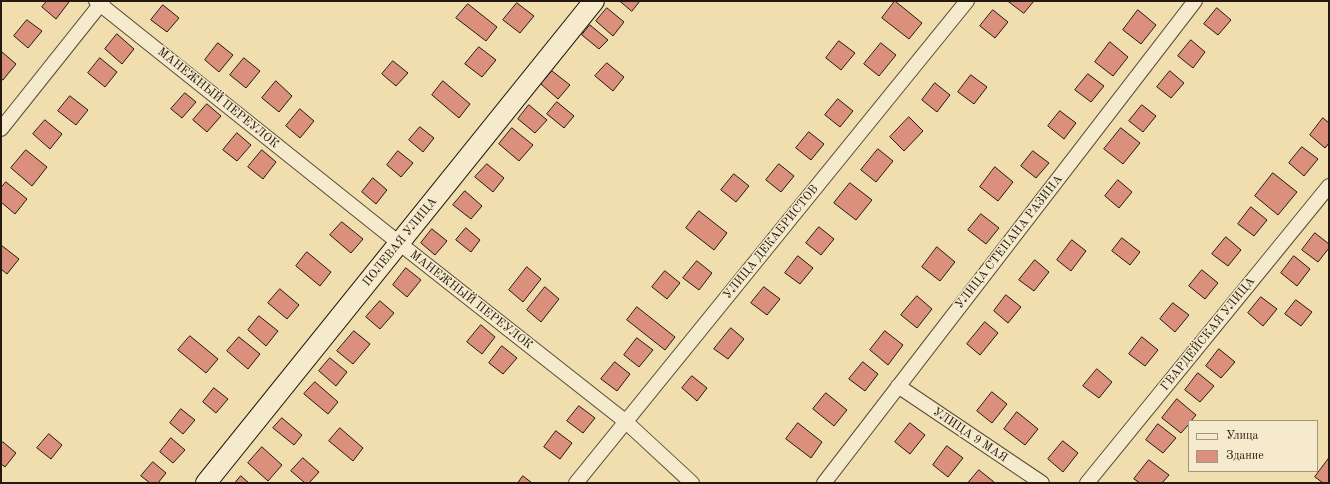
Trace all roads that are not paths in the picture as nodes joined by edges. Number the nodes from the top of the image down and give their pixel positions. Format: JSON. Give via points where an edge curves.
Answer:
{"nodes":[{"id":1,"x":594,"y":1,"type":"edge"},
{"id":2,"x":967,"y":1,"type":"edge"},
{"id":3,"x":1195,"y":1,"type":"edge"},
{"id":4,"x":100,"y":2,"type":"edge"},
{"id":5,"x":1,"y":129,"type":"edge"},
{"id":6,"x":1329,"y":186,"type":"edge"},
{"id":7,"x":399,"y":243,"type":"junction"},
{"id":8,"x":898,"y":386,"type":"junction"},
{"id":9,"x":625,"y":421,"type":"junction"},
{"id":10,"x":206,"y":483,"type":"edge"},
{"id":11,"x":576,"y":483,"type":"edge"},
{"id":12,"x":692,"y":483,"type":"edge"},
{"id":13,"x":824,"y":483,"type":"edge"},
{"id":14,"x":1042,"y":483,"type":"edge"},
{"id":15,"x":1087,"y":483,"type":"edge"}],
"edges":[{"from":1,"to":7,"type":"street","name":"ПОЛЕВАЯ УЛИЦА"},
{"from":2,"to":9,"type":"street","name":"УЛИЦА ДЕКАБРИСТОВ"},
{"from":3,"to":8,"type":"street","name":"УЛИЦА СТЕПАНА РАЗИНА"},
{"from":4,"to":5,"type":"street"},
{"from":4,"to":7,"type":"street","name":"МАНЕЖНЫЙ ПЕРЕУЛОК"},
{"from":6,"to":15,"type":"street","name":"ГВАРДЕЙСКАЯ УЛИЦА"},
{"from":7,"to":9,"type":"street","name":"МАНЕЖНЫЙ ПЕРЕУЛОК"},
{"from":7,"to":10,"type":"street","name":"ПОЛЕВАЯ УЛИЦА"},
{"from":8,"to":13,"type":"street","name":"УЛИЦА СТЕПАНА РАЗИНА"},
{"from":8,"to":14,"type":"street","name":"УЛИЦА 9 МАЯ"},
{"from":9,"to":11,"type":"street","name":"УЛИЦА ДЕКАБРИСТОВ"},
{"from":9,"to":12,"type":"street","name":"МАНЕЖНЫЙ ПЕРЕУЛОК"}]}
